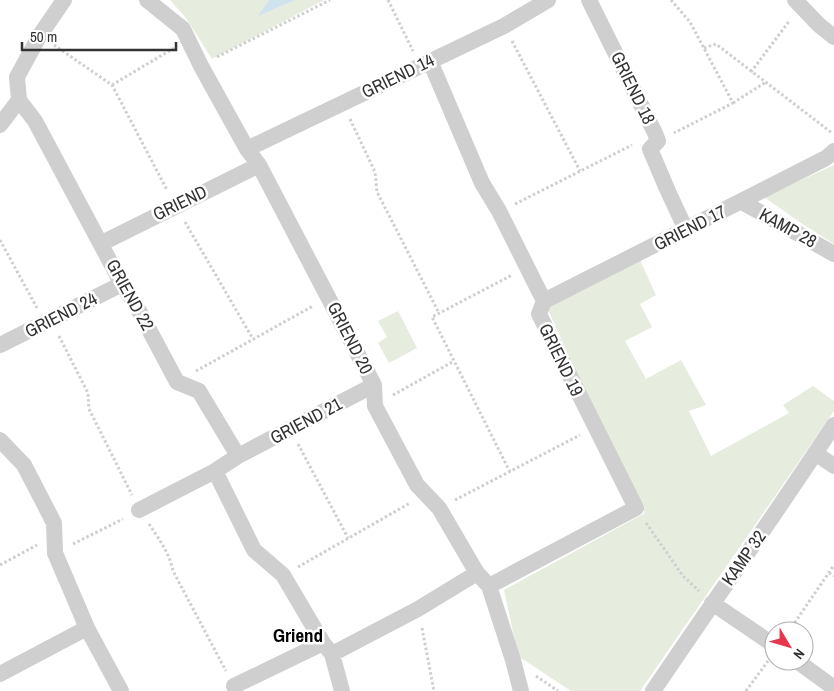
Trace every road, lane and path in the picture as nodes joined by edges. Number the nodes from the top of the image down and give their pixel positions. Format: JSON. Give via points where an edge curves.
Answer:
{"nodes":[{"id":1,"x":64,"y":0,"type":"edge"},
{"id":2,"x":330,"y":0,"type":"edge"},
{"id":3,"x":388,"y":0,"type":"edge"},
{"id":4,"x":548,"y":0,"type":"edge"},
{"id":5,"x":589,"y":0,"type":"edge"},
{"id":6,"x":671,"y":0,"type":"edge"},
{"id":7,"x":152,"y":1,"type":"edge"},
{"id":8,"x":798,"y":3,"type":"edge"},
{"id":9,"x":504,"y":26,"type":"junction"},
{"id":10,"x":40,"y":35,"type":"junction"},
{"id":11,"x":834,"y":37,"type":"edge"},
{"id":12,"x":188,"y":40,"type":"junction"},
{"id":13,"x":704,"y":48,"type":"junction"},
{"id":14,"x":425,"y":63,"type":"junction"},
{"id":15,"x":201,"y":66,"type":"junction"},
{"id":16,"x":751,"y":72,"type":"junction"},
{"id":17,"x":766,"y":82,"type":"junction"},
{"id":18,"x":112,"y":85,"type":"junction"},
{"id":19,"x":18,"y":100,"type":"junction"},
{"id":20,"x":343,"y":103,"type":"junction"},
{"id":21,"x":733,"y":103,"type":"junction"},
{"id":22,"x":0,"y":125,"type":"edge"},
{"id":23,"x":834,"y":135,"type":"edge"},
{"id":24,"x":656,"y":137,"type":"junction"},
{"id":25,"x":247,"y":149,"type":"junction"},
{"id":26,"x":834,"y":151,"type":"edge"},
{"id":27,"x":258,"y":165,"type":"junction"},
{"id":28,"x":580,"y":171,"type":"junction"},
{"id":29,"x":742,"y":202,"type":"junction"},
{"id":30,"x":175,"y":205,"type":"junction"},
{"id":31,"x":499,"y":212,"type":"junction"},
{"id":32,"x":686,"y":230,"type":"junction"},
{"id":33,"x":0,"y":240,"type":"edge"},
{"id":34,"x":102,"y":243,"type":"junction"},
{"id":35,"x":834,"y":254,"type":"edge"},
{"id":36,"x":528,"y":267,"type":"junction"},
{"id":37,"x":122,"y":284,"type":"junction"},
{"id":38,"x":329,"y":297,"type":"junction"},
{"id":39,"x":544,"y":301,"type":"junction"},
{"id":40,"x":439,"y":313,"type":"junction"},
{"id":41,"x":45,"y":323,"type":"junction"},
{"id":42,"x":253,"y":339,"type":"junction"},
{"id":43,"x":0,"y":346,"type":"edge"},
{"id":44,"x":454,"y":361,"type":"junction"},
{"id":45,"x":177,"y":382,"type":"junction"},
{"id":46,"x":374,"y":385,"type":"junction"},
{"id":47,"x":375,"y":406,"type":"junction"},
{"id":48,"x":834,"y":425,"type":"edge"},
{"id":49,"x":290,"y":428,"type":"junction"},
{"id":50,"x":595,"y":428,"type":"junction"},
{"id":51,"x":0,"y":440,"type":"edge"},
{"id":52,"x":816,"y":453,"type":"junction"},
{"id":53,"x":238,"y":456,"type":"junction"},
{"id":54,"x":834,"y":466,"type":"edge"},
{"id":55,"x":215,"y":471,"type":"junction"},
{"id":56,"x":510,"y":472,"type":"junction"},
{"id":57,"x":426,"y":494,"type":"junction"},
{"id":58,"x":439,"y":508,"type":"junction"},
{"id":59,"x":636,"y":508,"type":"junction"},
{"id":60,"x":139,"y":510,"type":"joint"},
{"id":61,"x":55,"y":536,"type":"junction"},
{"id":62,"x":348,"y":538,"type":"junction"},
{"id":63,"x":55,"y":553,"type":"junction"},
{"id":64,"x":0,"y":565,"type":"edge"},
{"id":65,"x":834,"y":565,"type":"edge"},
{"id":66,"x":477,"y":573,"type":"junction"},
{"id":67,"x":828,"y":573,"type":"junction"},
{"id":68,"x":283,"y":575,"type":"junction"},
{"id":69,"x":834,"y":576,"type":"edge"},
{"id":70,"x":489,"y":586,"type":"junction"},
{"id":71,"x":712,"y":603,"type":"junction"},
{"id":72,"x":418,"y":608,"type":"junction"},
{"id":73,"x":796,"y":621,"type":"edge"},
{"id":74,"x":87,"y":628,"type":"junction"},
{"id":75,"x":764,"y":646,"type":"edge"},
{"id":76,"x":327,"y":648,"type":"junction"},
{"id":77,"x":764,"y":663,"type":"edge"},
{"id":78,"x":810,"y":671,"type":"edge"},
{"id":79,"x":0,"y":674,"type":"edge"},
{"id":80,"x":234,"y":686,"type":"dead end"},
{"id":81,"x":834,"y":688,"type":"edge"},
{"id":82,"x":121,"y":691,"type":"edge"},
{"id":83,"x":342,"y":691,"type":"edge"},
{"id":84,"x":434,"y":691,"type":"edge"},
{"id":85,"x":521,"y":691,"type":"edge"},
{"id":86,"x":653,"y":691,"type":"edge"},
{"id":87,"x":746,"y":691,"type":"edge"}],
"edges":[{"from":1,"to":10,"type":"street"},
{"from":2,"to":15,"type":"path"},
{"from":3,"to":14,"type":"path"},
{"from":4,"to":9,"type":"street","name":"GRIEND 14"},
{"from":5,"to":24,"type":"street","name":"GRIEND 18"},
{"from":6,"to":13,"type":"path","via":[[690,22]]},
{"from":7,"to":12,"type":"street","name":"GRIEND 20","via":[[183,29]]},
{"from":8,"to":11,"type":"street"},
{"from":8,"to":16,"type":"path"},
{"from":9,"to":14,"type":"street","name":"GRIEND 14"},
{"from":9,"to":28,"type":"path"},
{"from":10,"to":18,"type":"path"},
{"from":10,"to":19,"type":"street","via":[[17,77]]},
{"from":12,"to":15,"type":"street","name":"GRIEND 20"},
{"from":12,"to":18,"type":"path"},
{"from":13,"to":16,"type":"path","via":[[716,44]]},
{"from":13,"to":21,"type":"path"},
{"from":14,"to":20,"type":"street","name":"GRIEND 14"},
{"from":14,"to":31,"type":"street","name":"GRIEND 19"},
{"from":15,"to":25,"type":"street","name":"GRIEND 20"},
{"from":16,"to":17,"type":"path"},
{"from":17,"to":21,"type":"path"},
{"from":17,"to":23,"type":"path"},
{"from":18,"to":30,"type":"path"},
{"from":19,"to":22,"type":"street"},
{"from":19,"to":34,"type":"street","name":"GRIEND 22","via":[[35,121]]},
{"from":20,"to":25,"type":"street","name":"GRIEND 14"},
{"from":20,"to":40,"type":"path","via":[[375,172],[376,192]]},
{"from":21,"to":24,"type":"path"},
{"from":24,"to":28,"type":"path"},
{"from":24,"to":32,"type":"street","name":"GRIEND 18","via":[[650,149]]},
{"from":25,"to":27,"type":"street","name":"GRIEND 20"},
{"from":26,"to":29,"type":"street","name":"GRIEND 17"},
{"from":27,"to":30,"type":"street","name":"GRIEND"},
{"from":27,"to":38,"type":"street","name":"GRIEND 20"},
{"from":28,"to":31,"type":"path"},
{"from":29,"to":32,"type":"street","name":"GRIEND 17"},
{"from":29,"to":35,"type":"street","name":"KAMP 28"},
{"from":30,"to":34,"type":"street","name":"GRIEND"},
{"from":30,"to":42,"type":"path"},
{"from":31,"to":36,"type":"street","name":"GRIEND 19"},
{"from":32,"to":39,"type":"street","name":"GRIEND 17"},
{"from":33,"to":41,"type":"path"},
{"from":34,"to":37,"type":"street","name":"GRIEND 22"},
{"from":36,"to":39,"type":"street","name":"GRIEND 19"},
{"from":36,"to":40,"type":"path"},
{"from":37,"to":41,"type":"street","name":"GRIEND 24"},
{"from":37,"to":45,"type":"street","name":"GRIEND 22"},
{"from":38,"to":42,"type":"path"},
{"from":38,"to":46,"type":"street","name":"GRIEND 20"},
{"from":39,"to":50,"type":"street","name":"GRIEND 19","via":[[539,314]]},
{"from":40,"to":44,"type":"path","via":[[432,317]]},
{"from":41,"to":43,"type":"street","name":"GRIEND 24"},
{"from":42,"to":45,"type":"path"},
{"from":44,"to":47,"type":"path"},
{"from":44,"to":56,"type":"path"},
{"from":45,"to":53,"type":"street","via":[[199,391]]},
{"from":46,"to":47,"type":"street","name":"GRIEND 20"},
{"from":46,"to":49,"type":"street","name":"GRIEND 21"},
{"from":47,"to":57,"type":"street","name":"GRIEND 20","via":[[417,485]]},
{"from":48,"to":52,"type":"street","name":"KAMP 32"},
{"from":49,"to":53,"type":"street","name":"GRIEND 21"},
{"from":49,"to":62,"type":"path"},
{"from":50,"to":56,"type":"path"},
{"from":50,"to":59,"type":"street","name":"GRIEND 19"},
{"from":51,"to":61,"type":"street","via":[[24,465],[54,523]]},
{"from":52,"to":54,"type":"street"},
{"from":52,"to":71,"type":"street","name":"KAMP 32"},
{"from":53,"to":55,"type":"street"},
{"from":55,"to":60,"type":"street"},
{"from":55,"to":68,"type":"street","via":[[254,550]]},
{"from":56,"to":58,"type":"path"},
{"from":57,"to":58,"type":"street","name":"GRIEND 20"},
{"from":57,"to":62,"type":"path"},
{"from":58,"to":66,"type":"street","name":"GRIEND 20"},
{"from":59,"to":70,"type":"street"},
{"from":59,"to":71,"type":"path","via":[[683,576]]},
{"from":60,"to":63,"type":"path"},
{"from":61,"to":63,"type":"street"},
{"from":61,"to":64,"type":"path"},
{"from":62,"to":68,"type":"path"},
{"from":63,"to":74,"type":"street"},
{"from":65,"to":67,"type":"path"},
{"from":66,"to":70,"type":"street","name":"GRIEND 20"},
{"from":66,"to":72,"type":"street"},
{"from":67,"to":69,"type":"path"},
{"from":67,"to":73,"type":"path"},
{"from":68,"to":76,"type":"street"},
{"from":70,"to":85,"type":"street","name":"GRIEND 20"},
{"from":71,"to":75,"type":"street"},
{"from":71,"to":86,"type":"street","name":"KAMP 32"},
{"from":72,"to":76,"type":"street"},
{"from":72,"to":84,"type":"path"},
{"from":74,"to":79,"type":"street"},
{"from":74,"to":82,"type":"street"},
{"from":76,"to":80,"type":"street"},
{"from":76,"to":83,"type":"street"},
{"from":77,"to":87,"type":"path"},
{"from":78,"to":81,"type":"street"}]}
